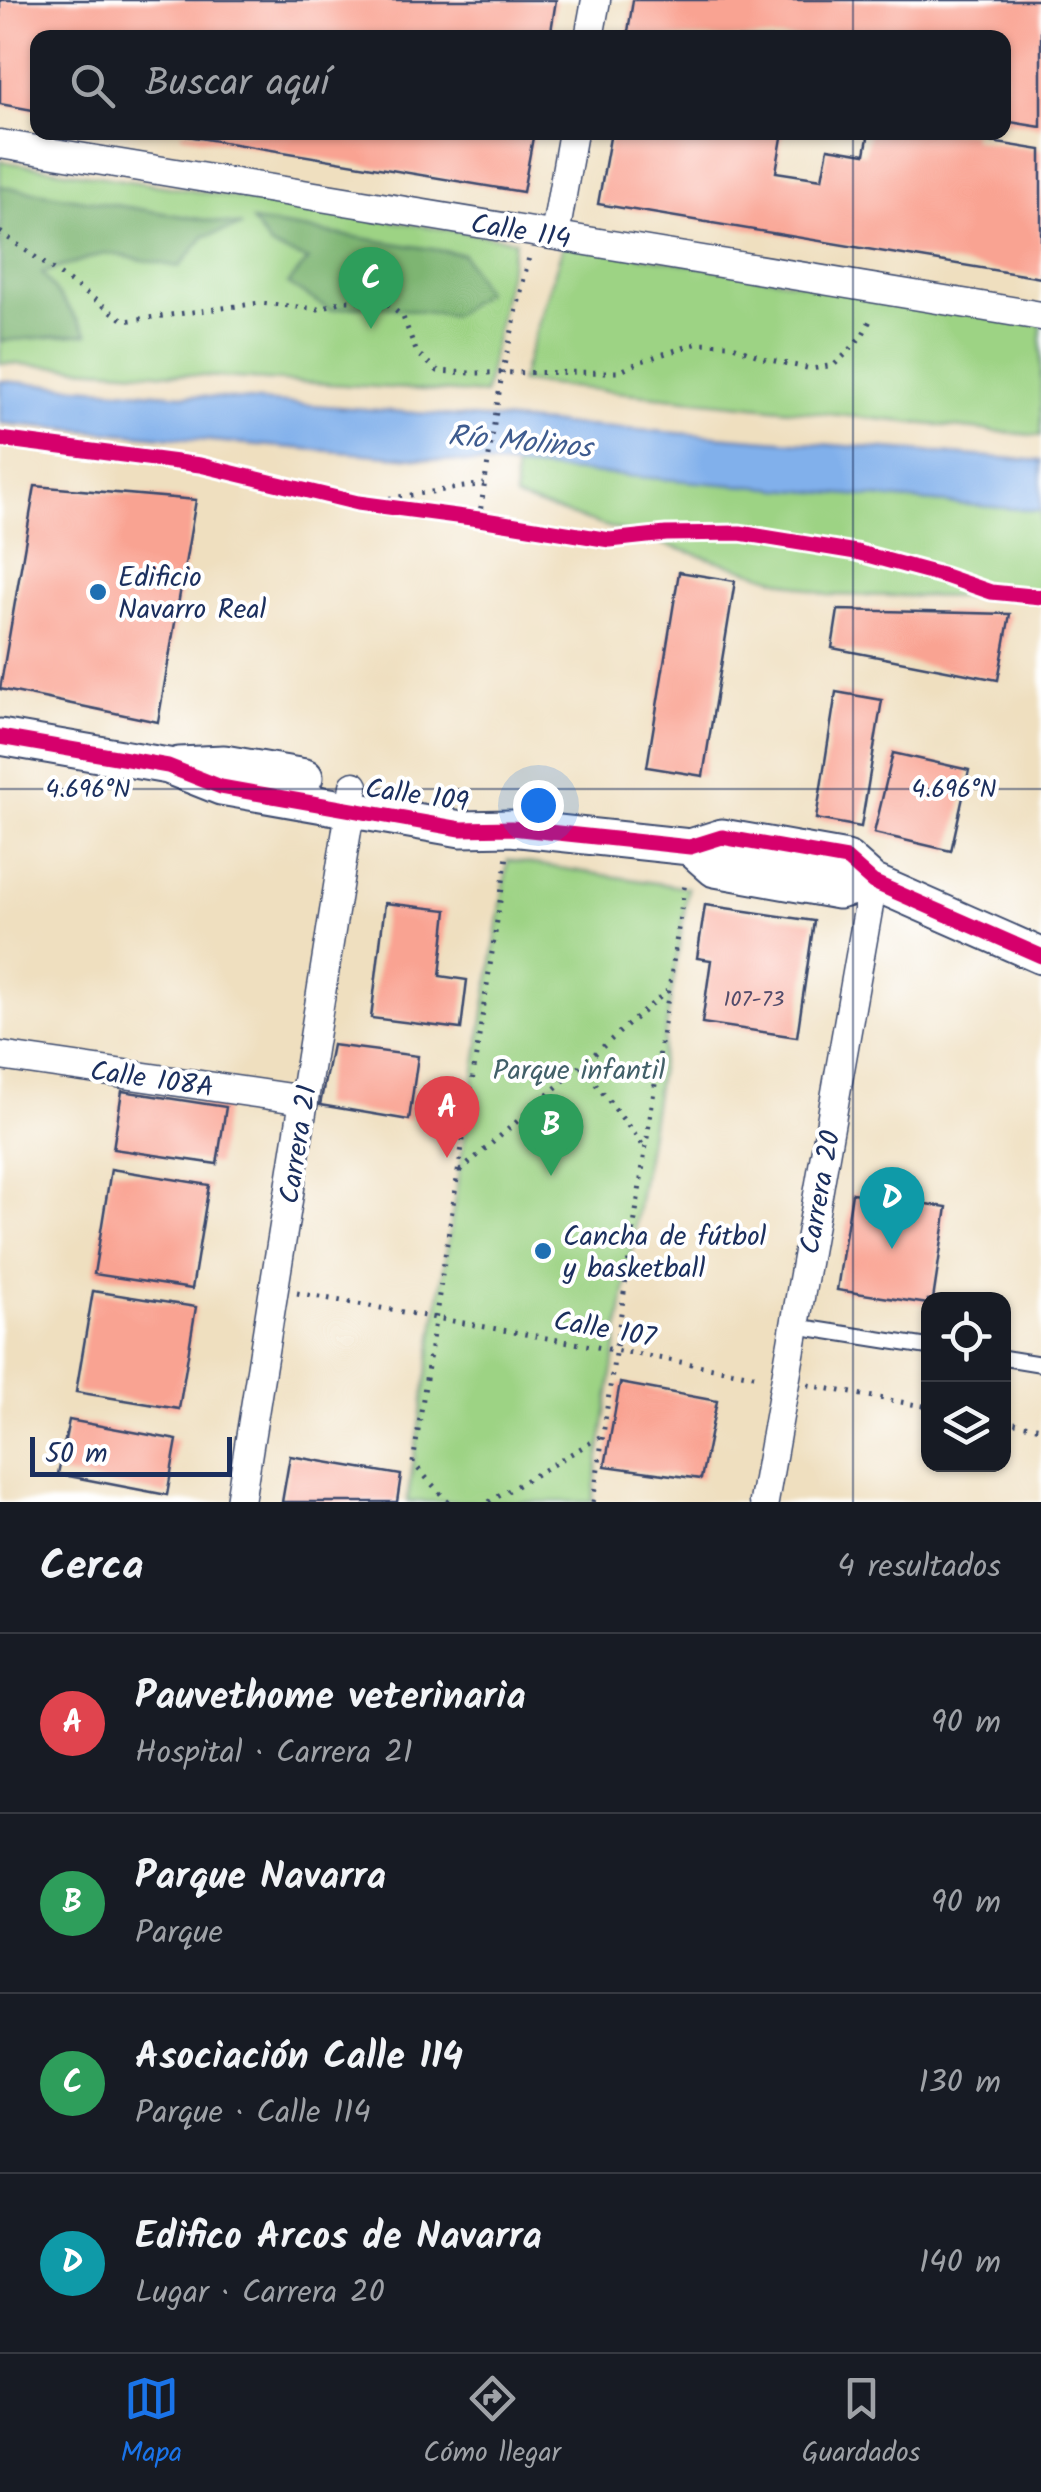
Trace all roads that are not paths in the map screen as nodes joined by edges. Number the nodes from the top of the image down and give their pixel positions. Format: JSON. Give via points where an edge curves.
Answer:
{"nodes":[{"id":1,"x":596,"y":0,"type":"edge"},
{"id":2,"x":590,"y":30,"type":"edge"},
{"id":3,"x":571,"y":140,"type":"edge"},
{"id":4,"x":0,"y":144,"type":"edge"},
{"id":5,"x":555,"y":236,"type":"junction"},
{"id":6,"x":1041,"y":316,"type":"edge"},
{"id":7,"x":1,"y":738,"type":"edge"},
{"id":8,"x":352,"y":798,"type":"junction"},
{"id":9,"x":873,"y":882,"type":"junction"},
{"id":10,"x":1041,"y":956,"type":"edge"},
{"id":11,"x":0,"y":1056,"type":"edge"},
{"id":12,"x":304,"y":1100,"type":"junction"},
{"id":13,"x":795,"y":1326,"type":"junction"},
{"id":14,"x":921,"y":1346,"type":"edge"},
{"id":15,"x":1011,"y":1359,"type":"edge"},
{"id":16,"x":1041,"y":1364,"type":"edge"},
{"id":17,"x":240,"y":1502,"type":"edge"},
{"id":18,"x":764,"y":1502,"type":"edge"}],
"edges":[{"from":1,"to":2,"type":"street"},
{"from":3,"to":5,"type":"street"},
{"from":4,"to":5,"type":"street","name":"Calle 114"},
{"from":5,"to":6,"type":"street","name":"Calle 114"},
{"from":7,"to":8,"type":"street","name":"Calle 109","via":[[168,766],[221,788]]},
{"from":8,"to":9,"type":"street","name":"Calle 109","via":[[461,829],[690,847],[722,837],[847,859]]},
{"from":8,"to":12,"type":"street","name":"Carrera 21"},
{"from":9,"to":10,"type":"street","name":"Calle 109"},
{"from":9,"to":13,"type":"street","name":"Carrera 20"},
{"from":11,"to":12,"type":"street","name":"Calle 108A"},
{"from":12,"to":17,"type":"street","name":"Carrera 21"},
{"from":13,"to":14,"type":"lane"},
{"from":13,"to":18,"type":"street","name":"Carrera 20"},
{"from":15,"to":16,"type":"lane"}]}
